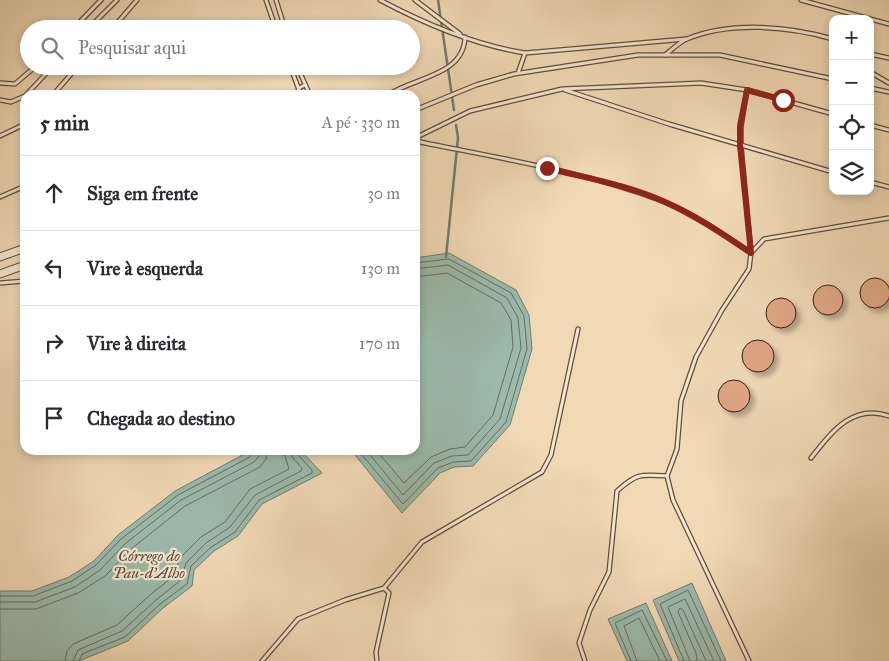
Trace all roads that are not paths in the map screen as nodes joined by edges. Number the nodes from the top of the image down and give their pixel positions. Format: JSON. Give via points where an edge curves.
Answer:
{"nodes":[{"id":1,"x":101,"y":0,"type":"edge"},
{"id":2,"x":117,"y":0,"type":"edge"},
{"id":3,"x":137,"y":0,"type":"edge"},
{"id":4,"x":266,"y":0,"type":"edge"},
{"id":5,"x":276,"y":0,"type":"edge"},
{"id":6,"x":380,"y":0,"type":"edge"},
{"id":7,"x":415,"y":0,"type":"edge"},
{"id":8,"x":802,"y":0,"type":"edge"},
{"id":9,"x":82,"y":20,"type":"edge"},
{"id":10,"x":97,"y":20,"type":"edge"},
{"id":11,"x":120,"y":20,"type":"edge"},
{"id":12,"x":273,"y":20,"type":"edge"},
{"id":13,"x":282,"y":20,"type":"edge"},
{"id":14,"x":889,"y":24,"type":"edge"},
{"id":15,"x":465,"y":37,"type":"junction"},
{"id":16,"x":829,"y":38,"type":"edge"},
{"id":17,"x":686,"y":40,"type":"junction"},
{"id":18,"x":525,"y":53,"type":"junction"},
{"id":19,"x":665,"y":55,"type":"junction"},
{"id":20,"x":874,"y":55,"type":"edge"},
{"id":21,"x":889,"y":58,"type":"edge"},
{"id":22,"x":518,"y":74,"type":"junction"},
{"id":23,"x":874,"y":74,"type":"edge"},
{"id":24,"x":28,"y":75,"type":"edge"},
{"id":25,"x":45,"y":75,"type":"edge"},
{"id":26,"x":70,"y":75,"type":"edge"},
{"id":27,"x":294,"y":75,"type":"edge"},
{"id":28,"x":301,"y":75,"type":"edge"},
{"id":29,"x":829,"y":78,"type":"edge"},
{"id":30,"x":889,"y":82,"type":"edge"},
{"id":31,"x":0,"y":83,"type":"edge"},
{"id":32,"x":306,"y":85,"type":"junction"},
{"id":33,"x":299,"y":88,"type":"joint"},
{"id":34,"x":562,"y":89,"type":"junction"},
{"id":35,"x":874,"y":89,"type":"edge"},
{"id":36,"x":31,"y":90,"type":"edge"},
{"id":37,"x":57,"y":90,"type":"edge"},
{"id":38,"x":308,"y":90,"type":"edge"},
{"id":39,"x":400,"y":90,"type":"edge"},
{"id":40,"x":747,"y":90,"type":"junction"},
{"id":41,"x":889,"y":92,"type":"edge"},
{"id":42,"x":20,"y":98,"type":"edge"},
{"id":43,"x":0,"y":100,"type":"edge"},
{"id":44,"x":420,"y":108,"type":"edge"},
{"id":45,"x":829,"y":113,"type":"edge"},
{"id":46,"x":20,"y":126,"type":"edge"},
{"id":47,"x":874,"y":126,"type":"edge"},
{"id":48,"x":889,"y":130,"type":"edge"},
{"id":49,"x":0,"y":136,"type":"edge"},
{"id":50,"x":420,"y":137,"type":"edge"},
{"id":51,"x":420,"y":141,"type":"edge"},
{"id":52,"x":740,"y":145,"type":"junction"},
{"id":53,"x":829,"y":171,"type":"edge"},
{"id":54,"x":874,"y":183,"type":"edge"},
{"id":55,"x":889,"y":187,"type":"edge"},
{"id":56,"x":20,"y":188,"type":"edge"},
{"id":57,"x":0,"y":197,"type":"edge"},
{"id":58,"x":889,"y":218,"type":"edge"},
{"id":59,"x":20,"y":250,"type":"edge"},
{"id":60,"x":751,"y":253,"type":"junction"},
{"id":61,"x":0,"y":257,"type":"edge"},
{"id":62,"x":20,"y":267,"type":"edge"},
{"id":63,"x":0,"y":274,"type":"edge"},
{"id":64,"x":20,"y":281,"type":"edge"},
{"id":65,"x":0,"y":283,"type":"edge"},
{"id":66,"x":578,"y":329,"type":"dead end"},
{"id":67,"x":889,"y":416,"type":"edge"},
{"id":68,"x":811,"y":458,"type":"dead end"},
{"id":69,"x":667,"y":476,"type":"junction"},
{"id":70,"x":384,"y":588,"type":"junction"},
{"id":71,"x":262,"y":661,"type":"edge"},
{"id":72,"x":377,"y":661,"type":"edge"},
{"id":73,"x":584,"y":661,"type":"edge"},
{"id":74,"x":749,"y":661,"type":"edge"}],
"edges":[{"from":1,"to":9,"type":"lane"},
{"from":2,"to":10,"type":"lane"},
{"from":3,"to":11,"type":"lane"},
{"from":4,"to":12,"type":"lane"},
{"from":5,"to":13,"type":"lane"},
{"from":6,"to":15,"type":"lane"},
{"from":7,"to":15,"type":"lane"},
{"from":8,"to":14,"type":"lane"},
{"from":15,"to":18,"type":"lane"},
{"from":15,"to":39,"type":"lane","via":[[463,54],[446,70]]},
{"from":16,"to":17,"type":"lane","via":[[814,33],[740,26]]},
{"from":17,"to":18,"type":"lane"},
{"from":17,"to":19,"type":"lane"},
{"from":18,"to":22,"type":"lane"},
{"from":19,"to":22,"type":"lane","via":[[638,55]]},
{"from":19,"to":29,"type":"lane","via":[[720,55]]},
{"from":20,"to":21,"type":"lane"},
{"from":22,"to":44,"type":"lane","via":[[457,92]]},
{"from":23,"to":30,"type":"lane"},
{"from":24,"to":31,"type":"lane","via":[[14,84]]},
{"from":25,"to":36,"type":"lane"},
{"from":26,"to":37,"type":"lane"},
{"from":27,"to":33,"type":"lane"},
{"from":28,"to":32,"type":"lane"},
{"from":32,"to":33,"type":"lane"},
{"from":32,"to":38,"type":"lane"},
{"from":34,"to":40,"type":"lane","via":[[701,83]]},
{"from":34,"to":50,"type":"lane","via":[[470,111]]},
{"from":34,"to":52,"type":"lane"},
{"from":35,"to":41,"type":"lane"},
{"from":40,"to":45,"type":"lane"},
{"from":40,"to":52,"type":"lane"},
{"from":42,"to":43,"type":"lane","via":[[11,102]]},
{"from":46,"to":49,"type":"lane"},
{"from":47,"to":48,"type":"lane"},
{"from":51,"to":60,"type":"lane","via":[[599,181],[664,201],[710,225]]},
{"from":52,"to":53,"type":"lane"},
{"from":52,"to":60,"type":"lane"},
{"from":54,"to":55,"type":"lane"},
{"from":56,"to":57,"type":"lane"},
{"from":58,"to":60,"type":"lane","via":[[764,238]]},
{"from":59,"to":61,"type":"street"},
{"from":60,"to":69,"type":"lane","via":[[749,269],[696,357],[681,401],[676,450]]},
{"from":62,"to":63,"type":"street"},
{"from":64,"to":65,"type":"lane"},
{"from":66,"to":70,"type":"lane","via":[[551,455],[542,472],[422,542]]},
{"from":67,"to":68,"type":"lane","via":[[859,414],[834,429]]},
{"from":69,"to":73,"type":"lane","via":[[633,477],[618,491],[609,572],[590,610],[579,643]]},
{"from":69,"to":74,"type":"lane","via":[[673,500]]},
{"from":70,"to":71,"type":"lane","via":[[298,619]]},
{"from":70,"to":72,"type":"lane","via":[[389,593],[376,652]]}]}
